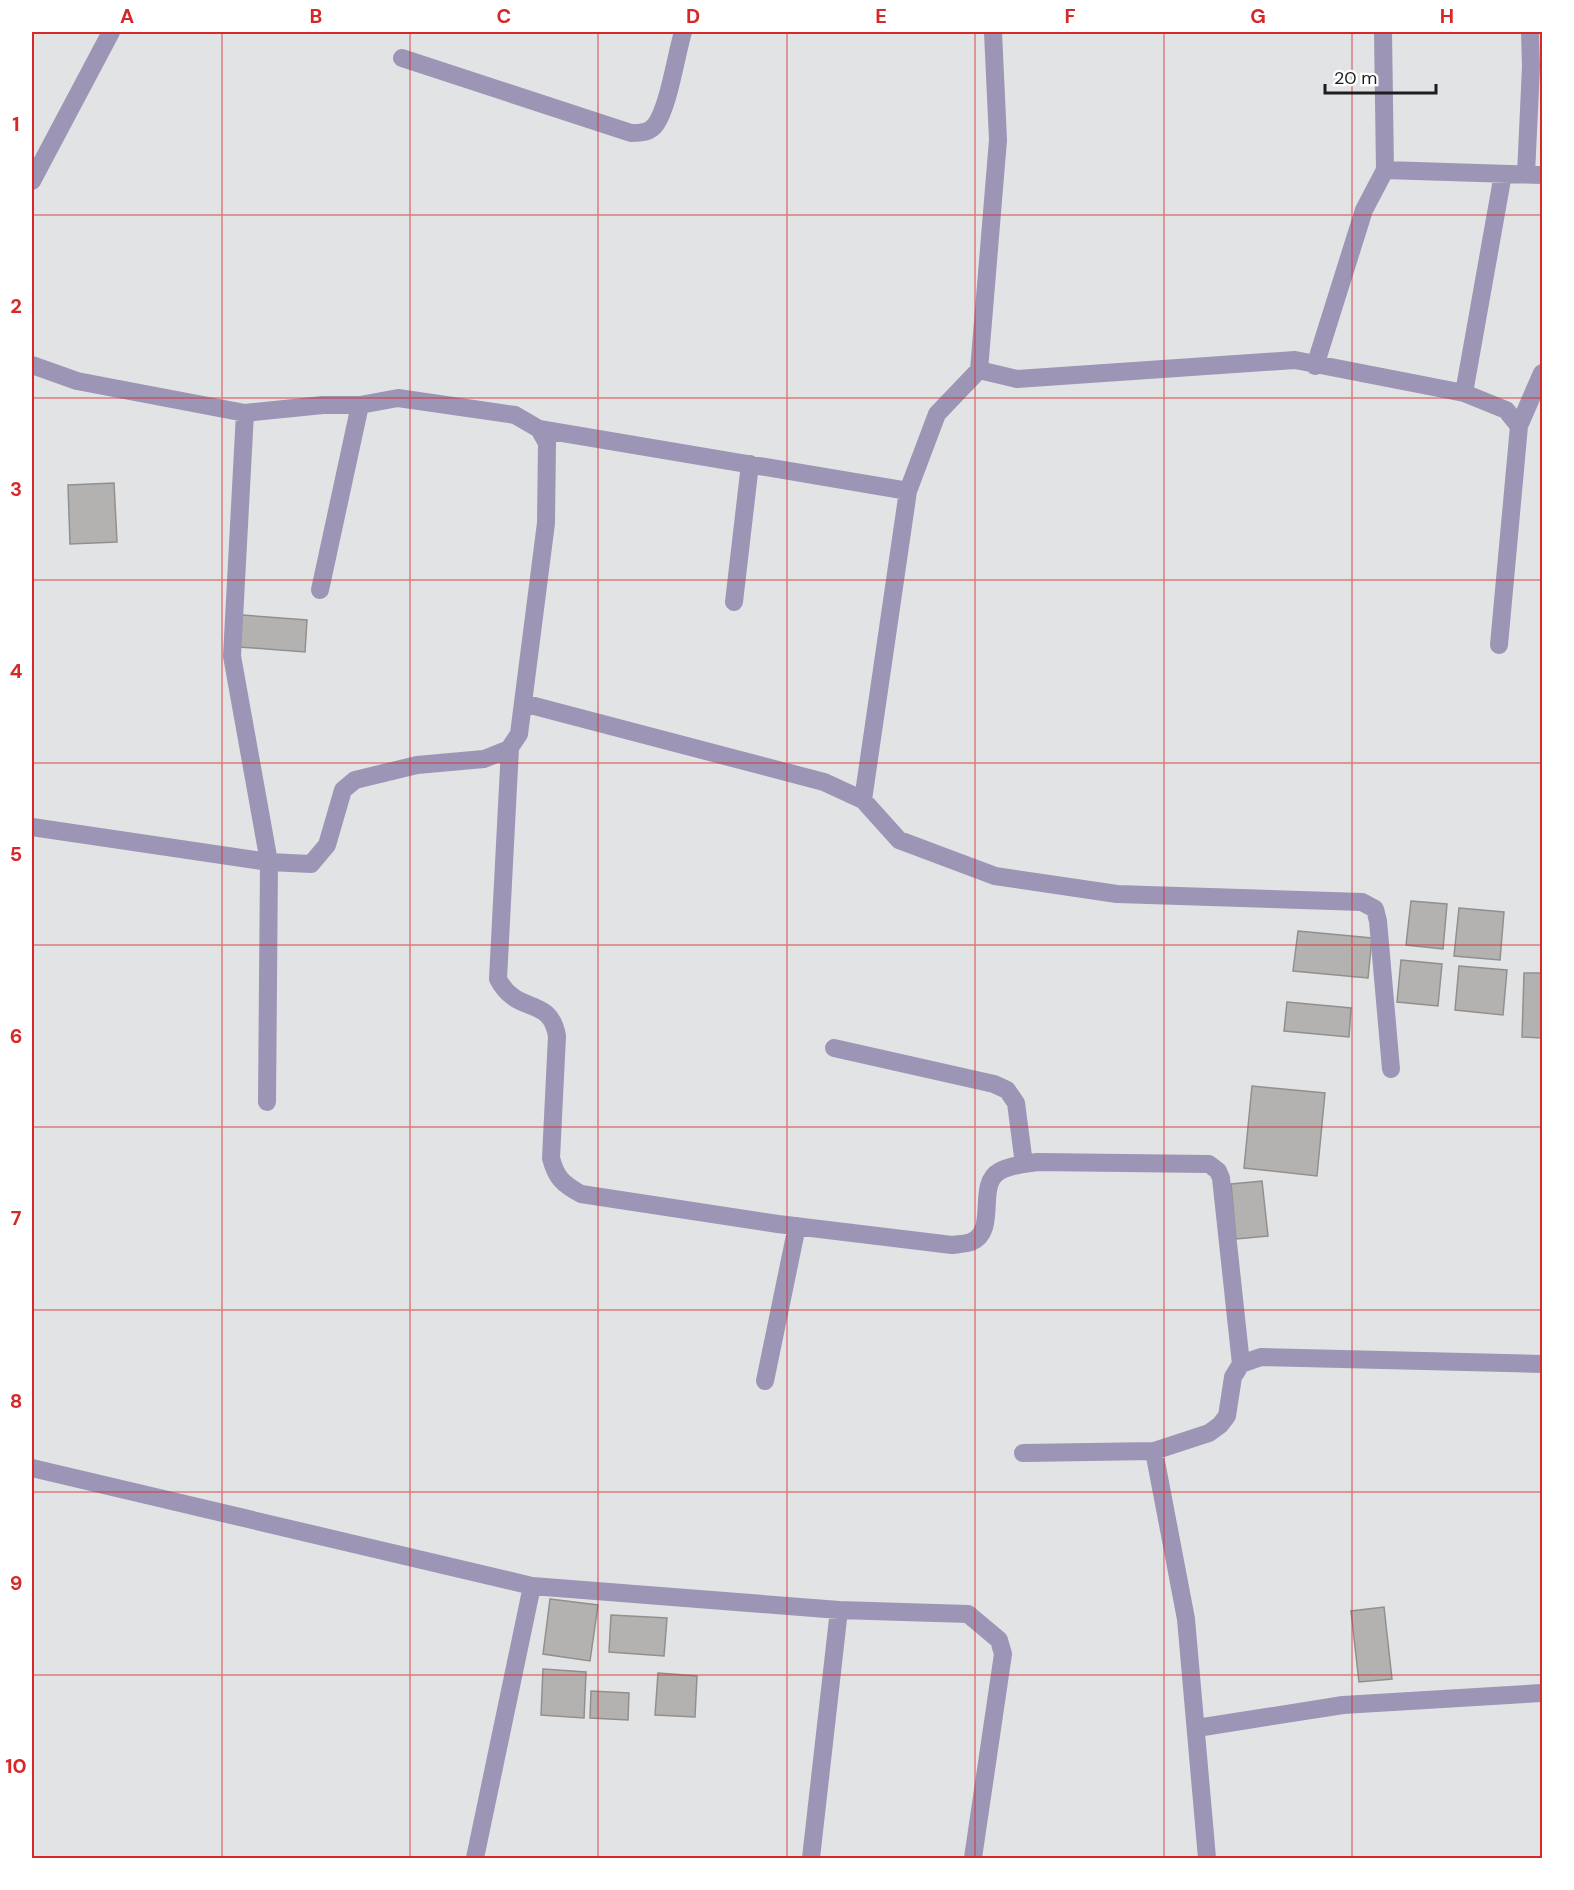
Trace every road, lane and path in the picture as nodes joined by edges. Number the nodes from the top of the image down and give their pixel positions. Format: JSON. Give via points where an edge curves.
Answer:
{"nodes":[{"id":1,"x":111,"y":32,"type":"edge"},
{"id":2,"x":683,"y":32,"type":"edge"},
{"id":3,"x":993,"y":32,"type":"edge"},
{"id":4,"x":1383,"y":32,"type":"edge"},
{"id":5,"x":1530,"y":32,"type":"edge"},
{"id":6,"x":402,"y":58,"type":"dead end"},
{"id":7,"x":1385,"y":170,"type":"junction"},
{"id":8,"x":1503,"y":174,"type":"junction"},
{"id":9,"x":1534,"y":175,"type":"edge"},
{"id":10,"x":32,"y":181,"type":"edge"},
{"id":11,"x":32,"y":365,"type":"edge"},
{"id":12,"x":1315,"y":366,"type":"junction"},
{"id":13,"x":979,"y":370,"type":"junction"},
{"id":14,"x":1542,"y":373,"type":"edge"},
{"id":15,"x":1464,"y":393,"type":"junction"},
{"id":16,"x":360,"y":405,"type":"junction"},
{"id":17,"x":245,"y":413,"type":"junction"},
{"id":18,"x":1519,"y":426,"type":"junction"},
{"id":19,"x":539,"y":429,"type":"junction"},
{"id":20,"x":750,"y":464,"type":"junction"},
{"id":21,"x":908,"y":491,"type":"junction"},
{"id":22,"x":320,"y":590,"type":"dead end"},
{"id":23,"x":734,"y":602,"type":"dead end"},
{"id":24,"x":1499,"y":645,"type":"dead end"},
{"id":25,"x":523,"y":703,"type":"junction"},
{"id":26,"x":510,"y":747,"type":"junction"},
{"id":27,"x":863,"y":800,"type":"junction"},
{"id":28,"x":32,"y":827,"type":"edge"},
{"id":29,"x":268,"y":862,"type":"junction"},
{"id":30,"x":834,"y":1048,"type":"dead end"},
{"id":31,"x":1391,"y":1069,"type":"dead end"},
{"id":32,"x":267,"y":1102,"type":"dead end"},
{"id":33,"x":1024,"y":1164,"type":"junction"},
{"id":34,"x":797,"y":1226,"type":"junction"},
{"id":35,"x":1241,"y":1364,"type":"junction"},
{"id":36,"x":1542,"y":1364,"type":"edge"},
{"id":37,"x":765,"y":1381,"type":"dead end"},
{"id":38,"x":1154,"y":1451,"type":"junction"},
{"id":39,"x":1023,"y":1453,"type":"dead end"},
{"id":40,"x":32,"y":1468,"type":"edge"},
{"id":41,"x":532,"y":1586,"type":"junction"},
{"id":42,"x":839,"y":1610,"type":"junction"},
{"id":43,"x":1542,"y":1693,"type":"edge"},
{"id":44,"x":1197,"y":1728,"type":"junction"},
{"id":45,"x":475,"y":1858,"type":"edge"},
{"id":46,"x":811,"y":1858,"type":"edge"},
{"id":47,"x":973,"y":1858,"type":"edge"},
{"id":48,"x":1207,"y":1858,"type":"edge"}],
"edges":[{"from":1,"to":10,"type":"street"},
{"from":2,"to":6,"type":"street","via":[[662,111],[655,126],[644,133],[630,133]]},
{"from":3,"to":13,"type":"street","via":[[998,141]]},
{"from":4,"to":7,"type":"street"},
{"from":5,"to":9,"type":"street"},
{"from":7,"to":8,"type":"street"},
{"from":7,"to":12,"type":"street","via":[[1364,210]]},
{"from":8,"to":9,"type":"street"},
{"from":8,"to":15,"type":"street"},
{"from":11,"to":17,"type":"street","via":[[76,381]]},
{"from":12,"to":13,"type":"street","via":[[1295,360],[1017,379]]},
{"from":12,"to":15,"type":"street"},
{"from":13,"to":21,"type":"street","via":[[937,414]]},
{"from":14,"to":18,"type":"street"},
{"from":15,"to":18,"type":"street","via":[[1506,410]]},
{"from":16,"to":17,"type":"street"},
{"from":16,"to":19,"type":"street","via":[[398,398],[458,406],[515,415]]},
{"from":16,"to":22,"type":"street"},
{"from":17,"to":29,"type":"street","via":[[232,656]]},
{"from":18,"to":24,"type":"street"},
{"from":19,"to":20,"type":"street"},
{"from":19,"to":25,"type":"street","via":[[548,443],[546,523]]},
{"from":20,"to":21,"type":"street"},
{"from":20,"to":23,"type":"street"},
{"from":21,"to":27,"type":"street"},
{"from":25,"to":26,"type":"street","via":[[519,734]]},
{"from":25,"to":27,"type":"street","via":[[824,782]]},
{"from":26,"to":29,"type":"street","via":[[484,759],[417,765],[355,780],[343,790],[321,856],[311,864]]},
{"from":26,"to":34,"type":"street","via":[[498,980],[514,1000],[547,1012],[555,1022],[552,1158],[556,1177],[581,1194]]},
{"from":27,"to":31,"type":"street","via":[[899,840],[994,876],[1117,894],[1362,902],[1375,909],[1378,921]]},
{"from":28,"to":29,"type":"street"},
{"from":29,"to":32,"type":"street"},
{"from":30,"to":33,"type":"street","via":[[1007,1090],[1016,1103]]},
{"from":33,"to":34,"type":"street","via":[[998,1171],[990,1180],[984,1226],[971,1242],[952,1245]]},
{"from":33,"to":35,"type":"street","via":[[1209,1164],[1218,1171]]},
{"from":34,"to":37,"type":"street"},
{"from":35,"to":36,"type":"street","via":[[1261,1357]]},
{"from":35,"to":38,"type":"street","via":[[1233,1377],[1227,1416],[1220,1425],[1209,1433]]},
{"from":38,"to":39,"type":"street"},
{"from":38,"to":44,"type":"street","via":[[1186,1619]]},
{"from":40,"to":41,"type":"street"},
{"from":41,"to":42,"type":"street"},
{"from":41,"to":45,"type":"street"},
{"from":42,"to":46,"type":"street"},
{"from":42,"to":47,"type":"street","via":[[968,1614],[999,1640],[1003,1654]]},
{"from":43,"to":44,"type":"street","via":[[1343,1705]]},
{"from":44,"to":48,"type":"street"}]}
